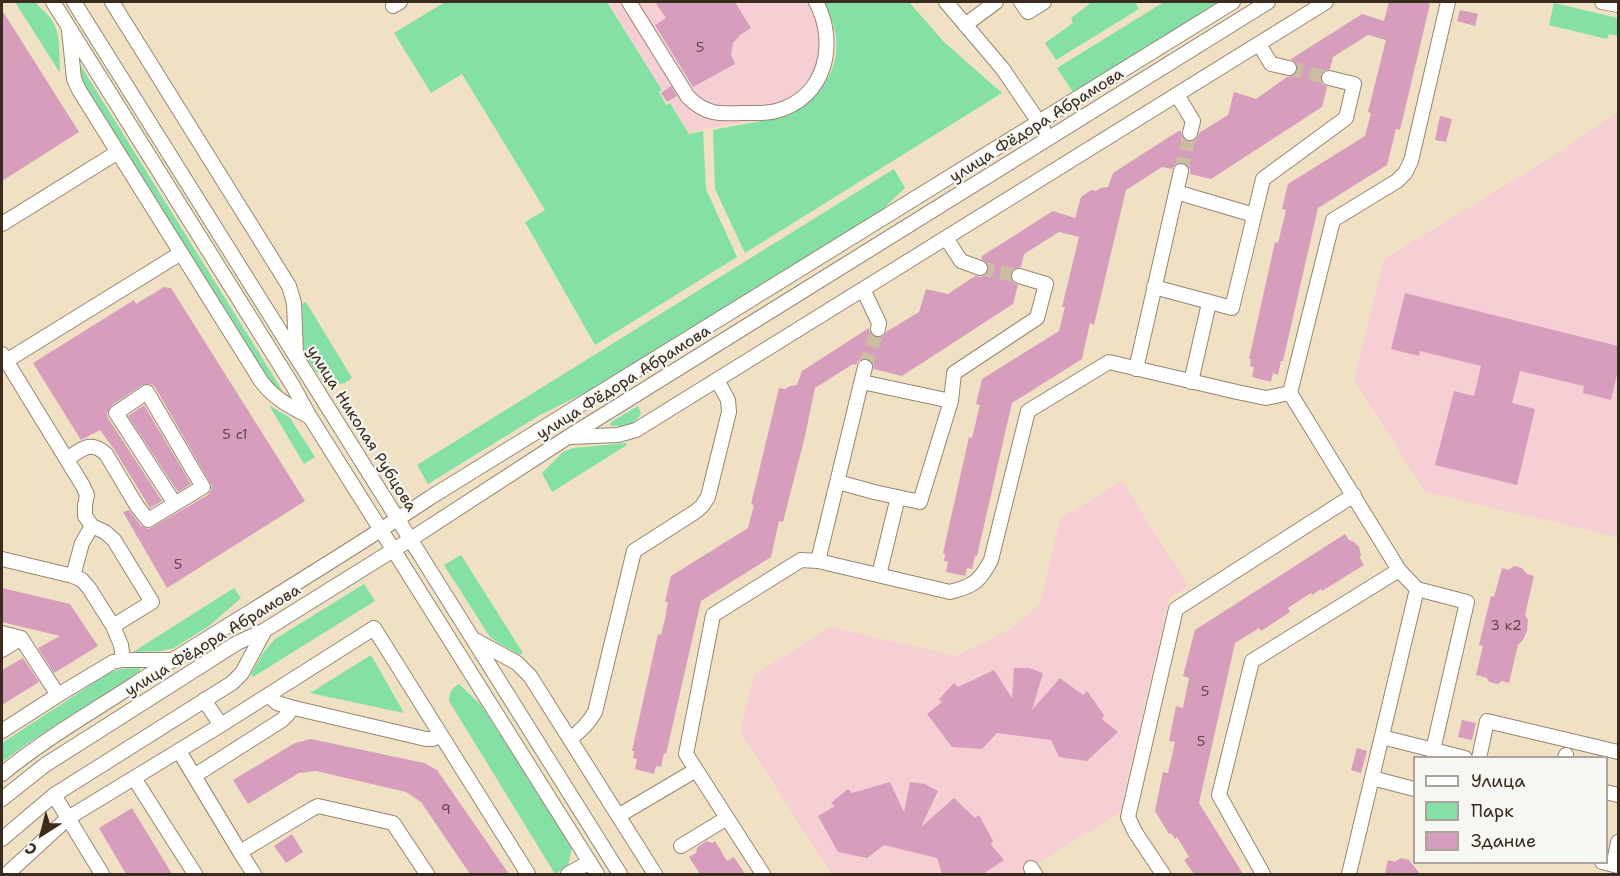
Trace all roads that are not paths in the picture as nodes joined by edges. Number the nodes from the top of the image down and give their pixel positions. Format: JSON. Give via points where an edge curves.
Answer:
{"nodes":[{"id":1,"x":53,"y":2,"type":"edge"},
{"id":2,"x":74,"y":2,"type":"edge"},
{"id":3,"x":112,"y":2,"type":"edge"},
{"id":4,"x":629,"y":2,"type":"edge"},
{"id":5,"x":816,"y":2,"type":"edge"},
{"id":6,"x":946,"y":2,"type":"edge"},
{"id":7,"x":996,"y":2,"type":"edge"},
{"id":8,"x":1021,"y":2,"type":"edge"},
{"id":9,"x":1044,"y":2,"type":"edge"},
{"id":10,"x":1233,"y":2,"type":"edge"},
{"id":11,"x":1268,"y":2,"type":"edge"},
{"id":12,"x":1326,"y":2,"type":"edge"},
{"id":13,"x":1448,"y":2,"type":"edge"},
{"id":14,"x":1602,"y":2,"type":"edge"},
{"id":15,"x":1618,"y":5,"type":"edge"},
{"id":16,"x":965,"y":25,"type":"junction"},
{"id":17,"x":69,"y":27,"type":"junction"},
{"id":18,"x":1259,"y":44,"type":"junction"},
{"id":19,"x":1289,"y":68,"type":"tunnel mouth"},
{"id":20,"x":1329,"y":78,"type":"tunnel mouth"},
{"id":21,"x":1177,"y":95,"type":"junction"},
{"id":22,"x":1039,"y":122,"type":"junction"},
{"id":23,"x":1190,"y":133,"type":"tunnel mouth"},
{"id":24,"x":1049,"y":138,"type":"junction"},
{"id":25,"x":118,"y":152,"type":"junction"},
{"id":26,"x":1181,"y":171,"type":"tunnel mouth"},
{"id":27,"x":1176,"y":192,"type":"junction"},
{"id":28,"x":1254,"y":215,"type":"junction"},
{"id":29,"x":2,"y":224,"type":"edge"},
{"id":30,"x":946,"y":238,"type":"junction"},
{"id":31,"x":181,"y":253,"type":"junction"},
{"id":32,"x":980,"y":268,"type":"tunnel mouth"},
{"id":33,"x":1019,"y":276,"type":"tunnel mouth"},
{"id":34,"x":1154,"y":287,"type":"junction"},
{"id":35,"x":863,"y":290,"type":"junction"},
{"id":36,"x":1209,"y":303,"type":"junction"},
{"id":37,"x":878,"y":329,"type":"tunnel mouth"},
{"id":38,"x":296,"y":356,"type":"junction"},
{"id":39,"x":4,"y":358,"type":"edge"},
{"id":40,"x":865,"y":367,"type":"tunnel mouth"},
{"id":41,"x":1136,"y":369,"type":"junction"},
{"id":42,"x":717,"y":380,"type":"junction"},
{"id":43,"x":862,"y":382,"type":"junction"},
{"id":44,"x":1191,"y":382,"type":"junction"},
{"id":45,"x":1290,"y":393,"type":"junction"},
{"id":46,"x":951,"y":401,"type":"junction"},
{"id":47,"x":310,"y":417,"type":"junction"},
{"id":48,"x":568,"y":437,"type":"junction"},
{"id":49,"x":67,"y":459,"type":"junction"},
{"id":50,"x":838,"y":482,"type":"junction"},
{"id":51,"x":1354,"y":495,"type":"junction"},
{"id":52,"x":898,"y":497,"type":"junction"},
{"id":53,"x":175,"y":504,"type":"junction"},
{"id":54,"x":398,"y":519,"type":"junction"},
{"id":55,"x":93,"y":526,"type":"junction"},
{"id":56,"x":380,"y":530,"type":"junction"},
{"id":57,"x":411,"y":539,"type":"junction"},
{"id":58,"x":393,"y":550,"type":"junction"},
{"id":59,"x":2,"y":559,"type":"edge"},
{"id":60,"x":819,"y":561,"type":"junction"},
{"id":61,"x":1399,"y":570,"type":"junction"},
{"id":62,"x":879,"y":575,"type":"junction"},
{"id":63,"x":73,"y":576,"type":"junction"},
{"id":64,"x":1417,"y":589,"type":"junction"},
{"id":65,"x":113,"y":626,"type":"junction"},
{"id":66,"x":265,"y":630,"type":"junction"},
{"id":67,"x":2,"y":633,"type":"edge"},
{"id":68,"x":21,"y":638,"type":"junction"},
{"id":69,"x":473,"y":639,"type":"junction"},
{"id":70,"x":2,"y":650,"type":"edge"},
{"id":71,"x":123,"y":660,"type":"junction"},
{"id":72,"x":172,"y":660,"type":"junction"},
{"id":73,"x":58,"y":694,"type":"junction"},
{"id":74,"x":268,"y":695,"type":"junction"},
{"id":75,"x":204,"y":700,"type":"junction"},
{"id":76,"x":290,"y":707,"type":"junction"},
{"id":77,"x":220,"y":725,"type":"junction"},
{"id":78,"x":2,"y":731,"type":"edge"},
{"id":79,"x":440,"y":735,"type":"junction"},
{"id":80,"x":1382,"y":737,"type":"junction"},
{"id":81,"x":570,"y":739,"type":"junction"},
{"id":82,"x":1433,"y":750,"type":"junction"},
{"id":83,"x":179,"y":751,"type":"junction"},
{"id":84,"x":1618,"y":752,"type":"edge"},
{"id":85,"x":1457,"y":756,"type":"edge"},
{"id":86,"x":1479,"y":756,"type":"edge"},
{"id":87,"x":696,"y":770,"type":"junction"},
{"id":88,"x":2,"y":774,"type":"edge"},
{"id":89,"x":194,"y":776,"type":"junction"},
{"id":90,"x":134,"y":778,"type":"junction"},
{"id":91,"x":1372,"y":778,"type":"junction"},
{"id":92,"x":1413,"y":789,"type":"edge"},
{"id":93,"x":54,"y":795,"type":"junction"},
{"id":94,"x":2,"y":799,"type":"edge"},
{"id":95,"x":618,"y":816,"type":"junction"},
{"id":96,"x":68,"y":818,"type":"junction"},
{"id":97,"x":727,"y":818,"type":"junction"},
{"id":98,"x":2,"y":839,"type":"edge"},
{"id":99,"x":1618,"y":842,"type":"edge"},
{"id":100,"x":681,"y":846,"type":"dead end"},
{"id":101,"x":240,"y":852,"type":"junction"},
{"id":102,"x":590,"y":862,"type":"junction"},
{"id":103,"x":1612,"y":862,"type":"edge"},
{"id":104,"x":7,"y":874,"type":"edge"},
{"id":105,"x":102,"y":874,"type":"edge"},
{"id":106,"x":195,"y":874,"type":"edge"},
{"id":107,"x":254,"y":874,"type":"edge"},
{"id":108,"x":427,"y":874,"type":"edge"},
{"id":109,"x":528,"y":874,"type":"edge"},
{"id":110,"x":568,"y":874,"type":"edge"},
{"id":111,"x":597,"y":874,"type":"edge"},
{"id":112,"x":620,"y":874,"type":"edge"},
{"id":113,"x":655,"y":874,"type":"edge"},
{"id":114,"x":763,"y":874,"type":"edge"},
{"id":115,"x":1163,"y":874,"type":"edge"},
{"id":116,"x":1263,"y":874,"type":"edge"},
{"id":117,"x":1349,"y":874,"type":"edge"}],
"edges":[{"from":1,"to":17,"type":"street"},
{"from":2,"to":38,"type":"street","name":"улица Николая Рубцова"},
{"from":3,"to":38,"type":"street","via":[[289,286],[294,303]]},
{"from":4,"to":5,"type":"street","via":[[688,97],[708,112],[724,114],[776,111],[790,106],[811,88],[825,63],[827,49]]},
{"from":6,"to":16,"type":"street"},
{"from":7,"to":16,"type":"street"},
{"from":8,"to":9,"type":"street","via":[[1028,12]]},
{"from":10,"to":22,"type":"street","name":"улица Фёдора Абрамова"},
{"from":11,"to":24,"type":"street","name":"улица Фёдора Абрамова"},
{"from":12,"to":18,"type":"street"},
{"from":13,"to":45,"type":"street","via":[[1411,161],[1397,181],[1333,220]]},
{"from":14,"to":15,"type":"street"},
{"from":16,"to":22,"type":"street","via":[[1002,68]]},
{"from":17,"to":25,"type":"street","via":[[74,79]]},
{"from":17,"to":47,"type":"street"},
{"from":18,"to":19,"type":"street","via":[[1271,64]]},
{"from":18,"to":21,"type":"street"},
{"from":20,"to":28,"type":"street","via":[[1354,84],[1346,118],[1263,179]]},
{"from":21,"to":23,"type":"street","via":[[1192,121]]},
{"from":21,"to":30,"type":"street"},
{"from":22,"to":24,"type":"street"},
{"from":22,"to":54,"type":"street","name":"улица Фёдора Абрамова"},
{"from":24,"to":48,"type":"street","name":"улица Фёдора Абрамова"},
{"from":25,"to":29,"type":"street"},
{"from":25,"to":31,"type":"street"},
{"from":26,"to":27,"type":"street"},
{"from":27,"to":28,"type":"street"},
{"from":27,"to":34,"type":"street"},
{"from":28,"to":36,"type":"street","via":[[1232,308]]},
{"from":30,"to":32,"type":"street","via":[[961,261]]},
{"from":30,"to":35,"type":"street"},
{"from":31,"to":39,"type":"street"},
{"from":31,"to":47,"type":"street","via":[[266,389]]},
{"from":33,"to":46,"type":"street","via":[[1046,284],[1037,318],[954,373]]},
{"from":34,"to":36,"type":"street"},
{"from":34,"to":41,"type":"street"},
{"from":35,"to":37,"type":"street","via":[[879,323]]},
{"from":35,"to":42,"type":"street"},
{"from":36,"to":44,"type":"street"},
{"from":38,"to":54,"type":"street","name":"улица Николая Рубцова"},
{"from":39,"to":49,"type":"street"},
{"from":40,"to":43,"type":"street"},
{"from":41,"to":44,"type":"street"},
{"from":41,"to":62,"type":"street","via":[[1109,362],[1028,411],[991,560],[982,576],[967,587],[951,591]]},
{"from":42,"to":48,"type":"street","via":[[636,430],[618,435]]},
{"from":42,"to":81,"type":"street","via":[[728,400],[729,412],[708,497],[695,512],[634,551],[595,712],[589,723]]},
{"from":43,"to":46,"type":"street"},
{"from":43,"to":50,"type":"street"},
{"from":44,"to":45,"type":"street","via":[[1266,398]]},
{"from":45,"to":51,"type":"street"},
{"from":46,"to":52,"type":"street","via":[[920,502]]},
{"from":47,"to":56,"type":"street"},
{"from":48,"to":57,"type":"street","name":"улица Фёдора Абрамова"},
{"from":49,"to":53,"type":"street","via":[[82,449],[99,448],[148,520]]},
{"from":49,"to":55,"type":"street","via":[[87,495],[85,516]]},
{"from":50,"to":52,"type":"street"},
{"from":50,"to":60,"type":"street"},
{"from":51,"to":61,"type":"street"},
{"from":51,"to":115,"type":"street","via":[[1176,609],[1128,817]]},
{"from":52,"to":62,"type":"street"},
{"from":53,"to":53,"type":"street","via":[[203,487],[147,392],[116,413]]},
{"from":54,"to":56,"type":"street","name":"улица Фёдора Абрамова"},
{"from":54,"to":57,"type":"street","name":"улица Николая Рубцова"},
{"from":55,"to":63,"type":"street","via":[[82,543]]},
{"from":55,"to":65,"type":"street","via":[[114,540],[152,602]]},
{"from":56,"to":58,"type":"street"},
{"from":56,"to":72,"type":"street","name":"улица Фёдора Абрамова"},
{"from":57,"to":58,"type":"street","name":"улица Фёдора Абрамова"},
{"from":57,"to":69,"type":"street","name":"улица Николая Рубцова"},
{"from":58,"to":66,"type":"street","name":"улица Фёдора Абрамова"},
{"from":58,"to":102,"type":"street"},
{"from":59,"to":63,"type":"street"},
{"from":60,"to":62,"type":"street"},
{"from":60,"to":87,"type":"street","via":[[801,560],[713,615],[686,754]]},
{"from":61,"to":64,"type":"street"},
{"from":61,"to":116,"type":"street","via":[[1252,661],[1219,795]]},
{"from":63,"to":65,"type":"street","via":[[89,588]]},
{"from":64,"to":80,"type":"street"},
{"from":64,"to":82,"type":"street","via":[[1467,602]]},
{"from":65,"to":71,"type":"street"},
{"from":66,"to":75,"type":"street","via":[[242,673]]},
{"from":66,"to":94,"type":"street","name":"улица Фёдора Абрамова","via":[[237,642],[45,765]]},
{"from":67,"to":68,"type":"street"},
{"from":68,"to":70,"type":"street"},
{"from":68,"to":73,"type":"street"},
{"from":69,"to":81,"type":"street","via":[[517,663],[530,676]]},
{"from":69,"to":112,"type":"street","name":"улица Николая Рубцова"},
{"from":71,"to":72,"type":"street"},
{"from":71,"to":73,"type":"street","via":[[104,666]]},
{"from":72,"to":88,"type":"street","name":"улица Фёдора Абрамова"},
{"from":73,"to":78,"type":"street"},
{"from":74,"to":76,"type":"street","via":[[276,703]]},
{"from":74,"to":77,"type":"street"},
{"from":74,"to":79,"type":"street","via":[[374,628]]},
{"from":75,"to":77,"type":"street"},
{"from":75,"to":93,"type":"street"},
{"from":76,"to":79,"type":"street","via":[[426,739]]},
{"from":76,"to":89,"type":"street","via":[[282,720]]},
{"from":77,"to":83,"type":"street"},
{"from":79,"to":109,"type":"street"},
{"from":80,"to":82,"type":"street"},
{"from":80,"to":91,"type":"street"},
{"from":81,"to":95,"type":"street"},
{"from":82,"to":85,"type":"street"},
{"from":83,"to":89,"type":"street"},
{"from":83,"to":90,"type":"street"},
{"from":84,"to":86,"type":"street","via":[[1487,721]]},
{"from":87,"to":95,"type":"street"},
{"from":87,"to":97,"type":"street"},
{"from":89,"to":101,"type":"street"},
{"from":90,"to":96,"type":"street"},
{"from":90,"to":106,"type":"street"},
{"from":91,"to":92,"type":"street"},
{"from":91,"to":117,"type":"street"},
{"from":93,"to":96,"type":"street"},
{"from":93,"to":98,"type":"street"},
{"from":95,"to":113,"type":"street"},
{"from":96,"to":104,"type":"street"},
{"from":96,"to":105,"type":"street"},
{"from":97,"to":100,"type":"street"},
{"from":97,"to":114,"type":"street"},
{"from":99,"to":103,"type":"street"},
{"from":101,"to":107,"type":"street"},
{"from":101,"to":108,"type":"street","via":[[318,806],[393,824]]},
{"from":102,"to":110,"type":"street"},
{"from":102,"to":111,"type":"street"}]}
